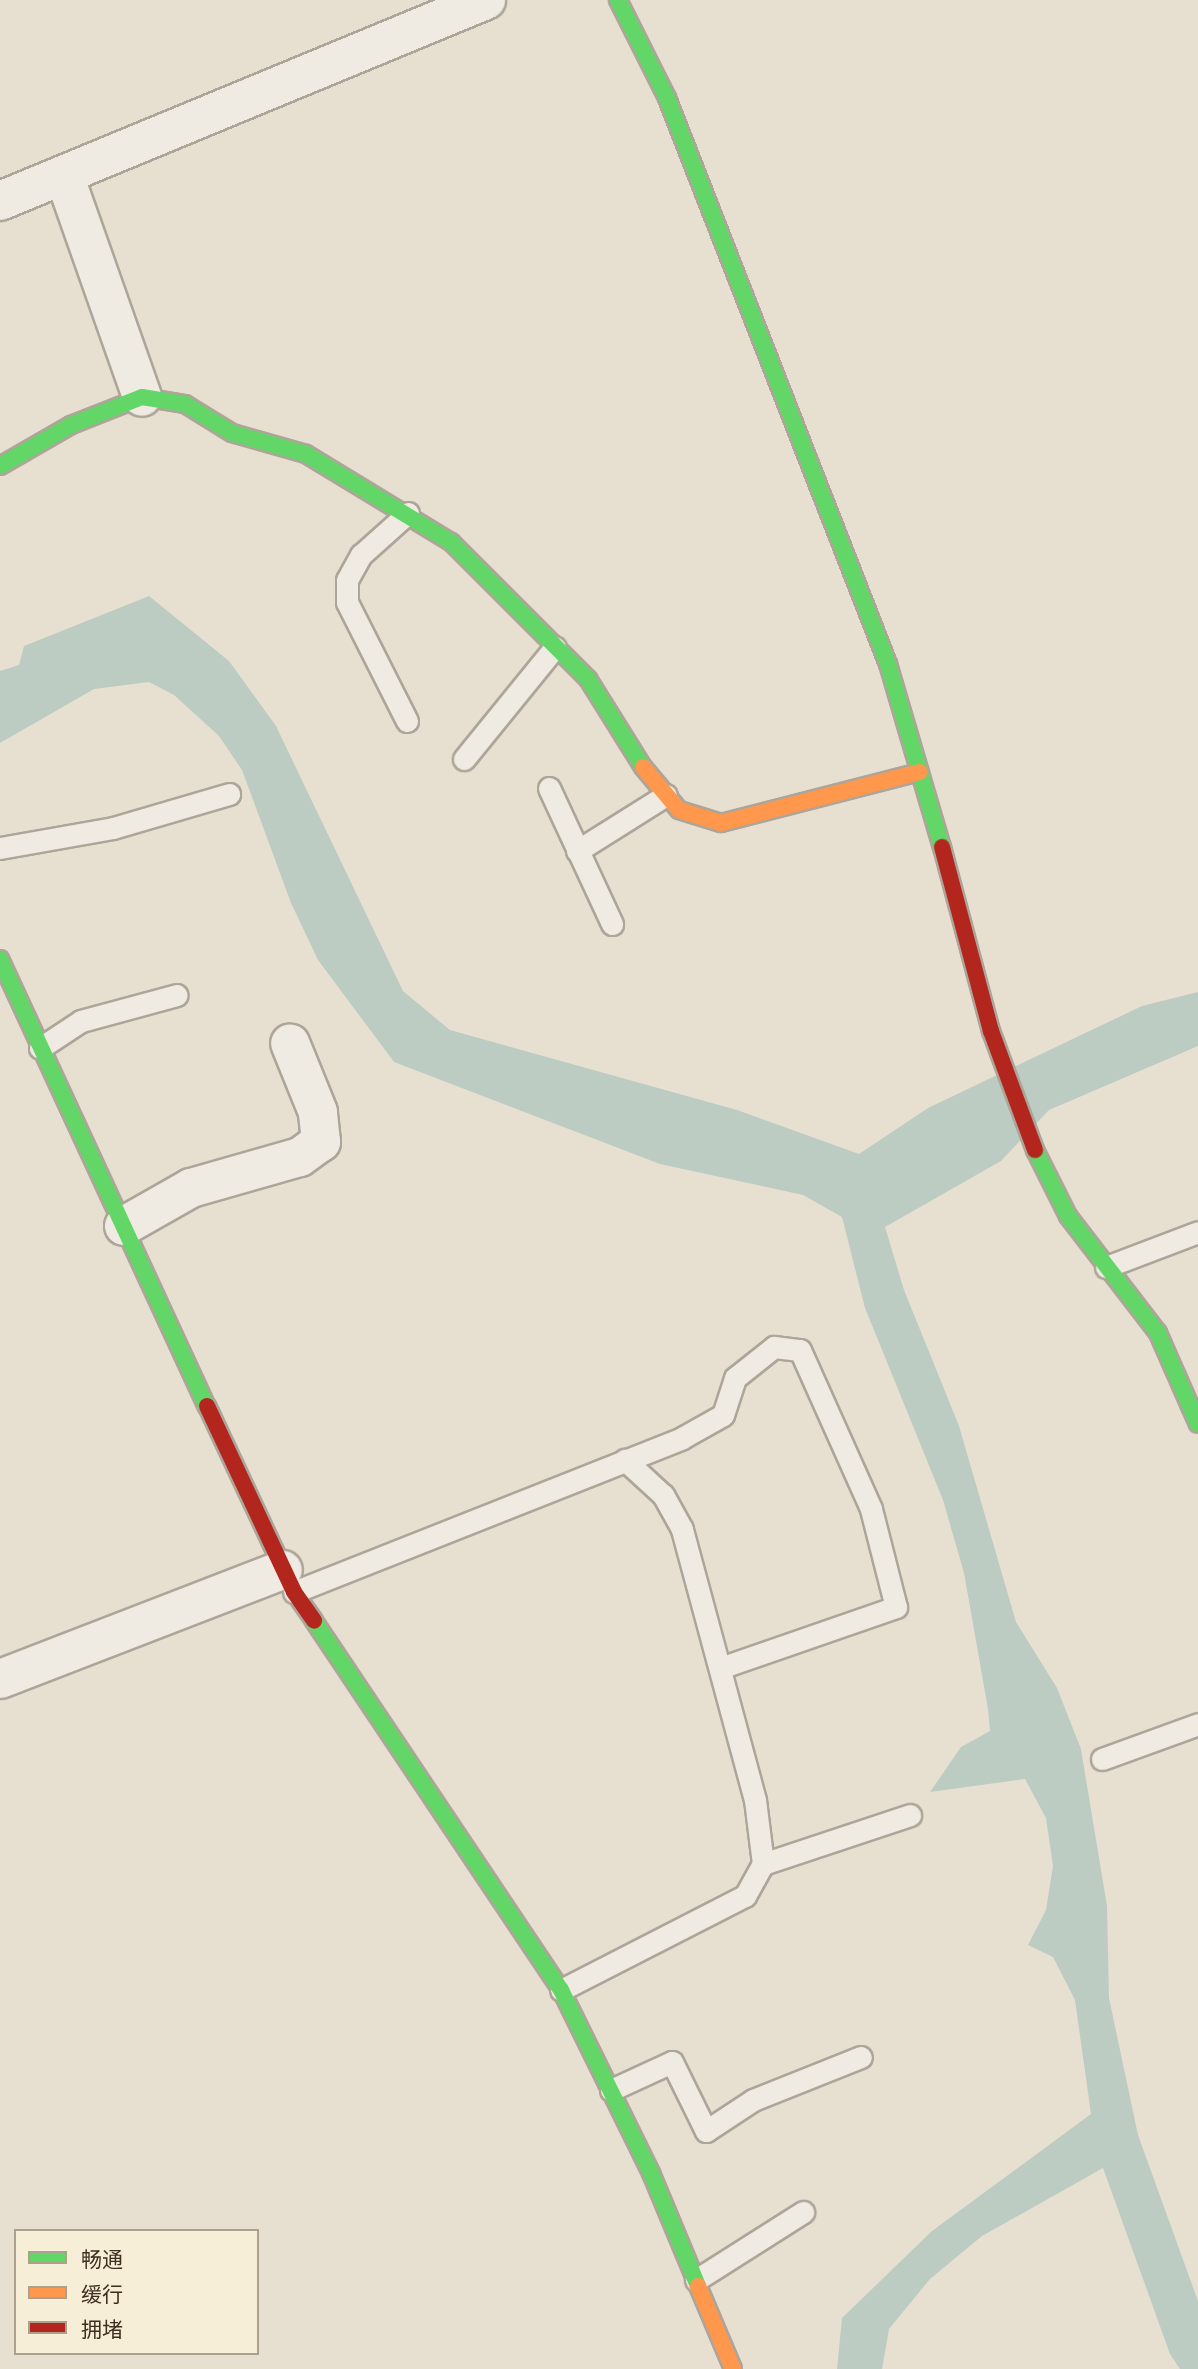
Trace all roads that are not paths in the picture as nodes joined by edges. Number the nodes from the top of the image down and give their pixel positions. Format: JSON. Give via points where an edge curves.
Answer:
{"nodes":[{"id":1,"x":486,"y":0,"type":"edge"},
{"id":2,"x":618,"y":0,"type":"edge"},
{"id":3,"x":64,"y":175,"type":"junction"},
{"id":4,"x":0,"y":201,"type":"edge"},
{"id":5,"x":142,"y":397,"type":"junction"},
{"id":6,"x":0,"y":466,"type":"edge"},
{"id":7,"x":408,"y":513,"type":"junction"},
{"id":8,"x":555,"y":647,"type":"junction"},
{"id":9,"x":407,"y":721,"type":"dead end"},
{"id":10,"x":464,"y":759,"type":"dead end"},
{"id":11,"x":920,"y":772,"type":"junction"},
{"id":12,"x":549,"y":788,"type":"dead end"},
{"id":13,"x":229,"y":793,"type":"dead end"},
{"id":14,"x":666,"y":796,"type":"junction"},
{"id":15,"x":0,"y":848,"type":"edge"},
{"id":16,"x":578,"y":851,"type":"junction"},
{"id":17,"x":612,"y":924,"type":"dead end"},
{"id":18,"x":0,"y":960,"type":"edge"},
{"id":19,"x":177,"y":995,"type":"dead end"},
{"id":20,"x":290,"y":1043,"type":"dead end"},
{"id":21,"x":40,"y":1048,"type":"junction"},
{"id":22,"x":124,"y":1226,"type":"junction"},
{"id":23,"x":1198,"y":1232,"type":"edge"},
{"id":24,"x":1106,"y":1268,"type":"junction"},
{"id":25,"x":1198,"y":1424,"type":"edge"},
{"id":26,"x":625,"y":1460,"type":"junction"},
{"id":27,"x":288,"y":1581,"type":"junction"},
{"id":28,"x":720,"y":1668,"type":"junction"},
{"id":29,"x":0,"y":1679,"type":"edge"},
{"id":30,"x":1198,"y":1724,"type":"edge"},
{"id":31,"x":1102,"y":1759,"type":"dead end"},
{"id":32,"x":910,"y":1815,"type":"dead end"},
{"id":33,"x":764,"y":1864,"type":"junction"},
{"id":34,"x":561,"y":1990,"type":"junction"},
{"id":35,"x":861,"y":2057,"type":"dead end"},
{"id":36,"x":611,"y":2090,"type":"junction"},
{"id":37,"x":803,"y":2211,"type":"dead end"},
{"id":38,"x":696,"y":2280,"type":"junction"},
{"id":39,"x":733,"y":2369,"type":"edge"}],
"edges":[{"from":1,"to":3,"type":"street"},
{"from":2,"to":11,"type":"street","via":[[667,98],[762,334],[888,664]]},
{"from":3,"to":4,"type":"street"},
{"from":3,"to":5,"type":"street"},
{"from":5,"to":6,"type":"street","via":[[71,425]]},
{"from":5,"to":7,"type":"street","via":[[185,404],[232,433],[306,454]]},
{"from":7,"to":8,"type":"street","via":[[482,569]]},
{"from":7,"to":9,"type":"lane","via":[[361,555],[347,580],[347,601]]},
{"from":8,"to":10,"type":"lane"},
{"from":8,"to":14,"type":"street","via":[[613,712],[648,775]]},
{"from":11,"to":14,"type":"street","via":[[721,823],[679,810]]},
{"from":11,"to":24,"type":"street","via":[[991,1031],[1042,1172]]},
{"from":12,"to":16,"type":"lane"},
{"from":13,"to":15,"type":"lane","via":[[113,828]]},
{"from":14,"to":16,"type":"lane"},
{"from":16,"to":17,"type":"lane"},
{"from":18,"to":21,"type":"street"},
{"from":19,"to":21,"type":"lane","via":[[81,1021]]},
{"from":20,"to":22,"type":"street","via":[[318,1112],[321,1142],[300,1157],[191,1188]]},
{"from":21,"to":22,"type":"street"},
{"from":22,"to":27,"type":"street"},
{"from":23,"to":24,"type":"lane"},
{"from":24,"to":25,"type":"street","via":[[1158,1333]]},
{"from":26,"to":27,"type":"lane"},
{"from":26,"to":28,"type":"lane","via":[[663,1495],[682,1529]]},
{"from":26,"to":28,"type":"lane","via":[[723,1415],[735,1378],[774,1347],[800,1350],[871,1509],[896,1606]]},
{"from":27,"to":29,"type":"street"},
{"from":27,"to":34,"type":"street"},
{"from":28,"to":33,"type":"lane","via":[[755,1800]]},
{"from":30,"to":31,"type":"lane"},
{"from":32,"to":33,"type":"lane"},
{"from":33,"to":34,"type":"lane","via":[[745,1896]]},
{"from":34,"to":36,"type":"street"},
{"from":35,"to":36,"type":"lane","via":[[753,2100],[706,2130],[672,2062]]},
{"from":36,"to":38,"type":"street"},
{"from":37,"to":38,"type":"lane"},
{"from":38,"to":39,"type":"street"}]}
